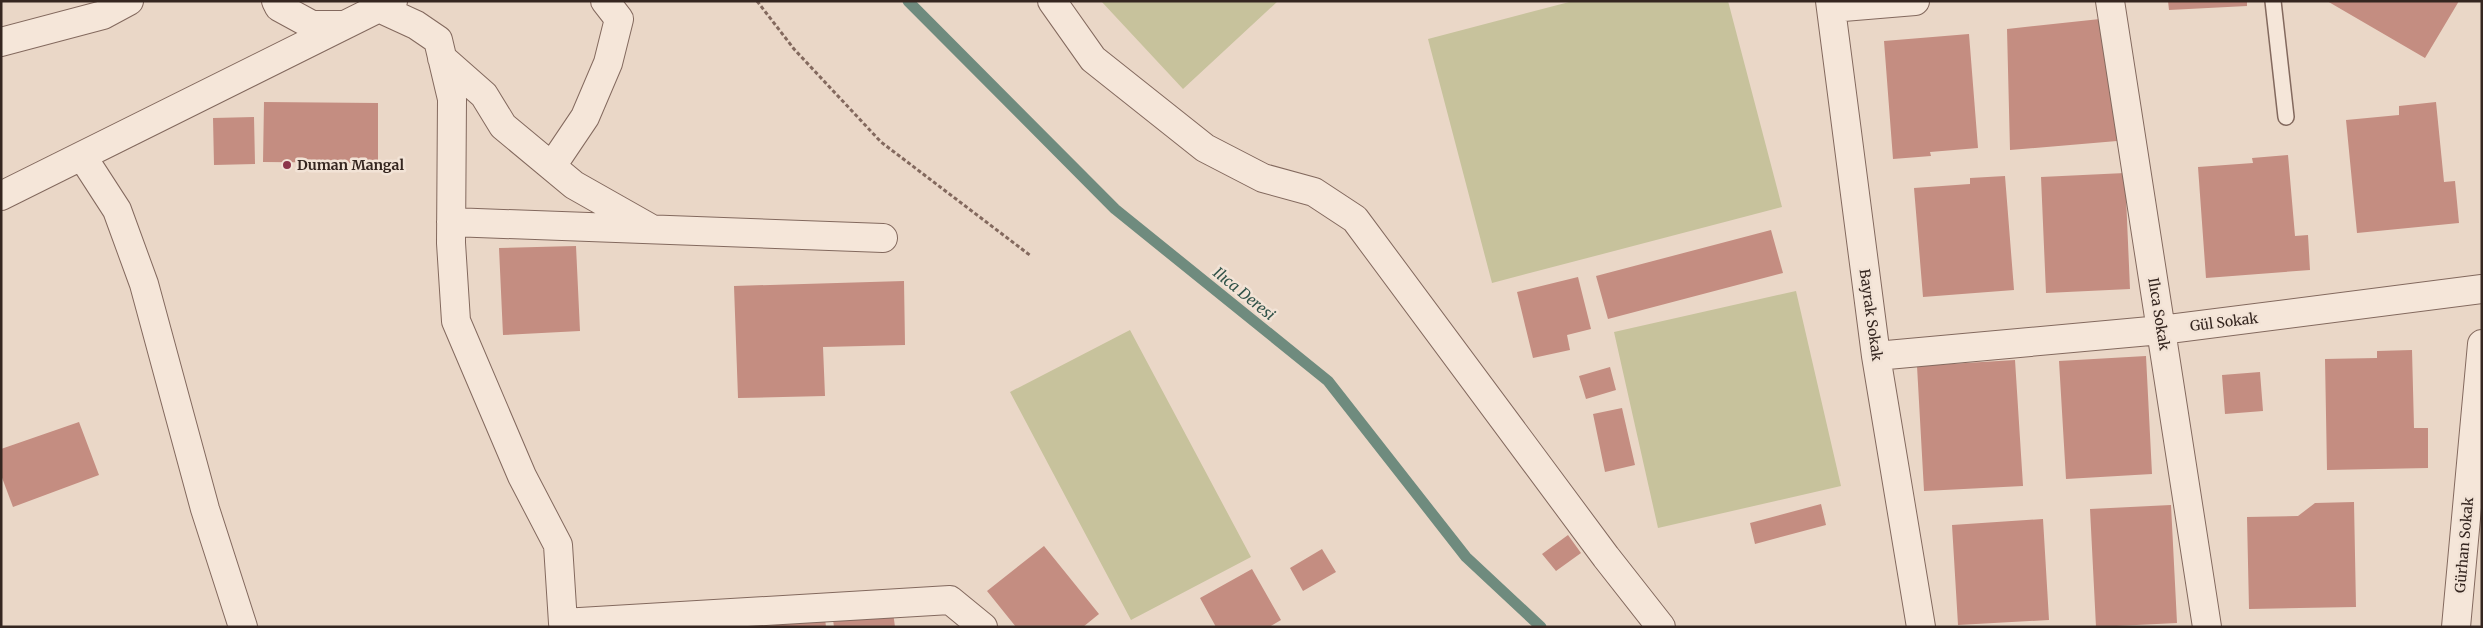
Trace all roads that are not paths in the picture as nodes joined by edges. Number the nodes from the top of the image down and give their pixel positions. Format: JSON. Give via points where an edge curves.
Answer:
{"nodes":[{"id":1,"x":129,"y":1,"type":"edge"},
{"id":2,"x":276,"y":1,"type":"edge"},
{"id":3,"x":604,"y":1,"type":"edge"},
{"id":4,"x":1052,"y":1,"type":"edge"},
{"id":5,"x":1916,"y":1,"type":"edge"},
{"id":6,"x":2110,"y":1,"type":"edge"},
{"id":7,"x":2273,"y":1,"type":"edge"},
{"id":8,"x":386,"y":5,"type":"edge"},
{"id":9,"x":1830,"y":5,"type":"edge"},
{"id":10,"x":347,"y":24,"type":"junction"},
{"id":11,"x":1,"y":42,"type":"edge"},
{"id":12,"x":442,"y":58,"type":"junction"},
{"id":13,"x":2286,"y":117,"type":"dead end"},
{"id":14,"x":82,"y":156,"type":"junction"},
{"id":15,"x":552,"y":166,"type":"junction"},
{"id":16,"x":1,"y":196,"type":"edge"},
{"id":17,"x":451,"y":222,"type":"junction"},
{"id":18,"x":654,"y":230,"type":"junction"},
{"id":19,"x":883,"y":238,"type":"dead end"},
{"id":20,"x":2482,"y":289,"type":"edge"},
{"id":21,"x":2161,"y":330,"type":"junction"},
{"id":22,"x":2482,"y":344,"type":"edge"},
{"id":23,"x":1876,"y":356,"type":"junction"},
{"id":24,"x":564,"y":625,"type":"edge"},
{"id":25,"x":243,"y":627,"type":"edge"},
{"id":26,"x":983,"y":627,"type":"edge"},
{"id":27,"x":1661,"y":627,"type":"edge"},
{"id":28,"x":1922,"y":627,"type":"edge"},
{"id":29,"x":2207,"y":627,"type":"edge"},
{"id":30,"x":2456,"y":627,"type":"edge"}],
"edges":[{"from":1,"to":11,"type":"street","via":[[103,15]]},
{"from":2,"to":10,"type":"street","via":[[279,7],[312,25]]},
{"from":3,"to":15,"type":"street","via":[[619,19],[608,63],[586,117]]},
{"from":4,"to":27,"type":"street","via":[[1093,59],[1205,148],[1263,178],[1314,192],[1354,219]]},
{"from":5,"to":9,"type":"street"},
{"from":6,"to":21,"type":"street","name":"Ilıca Sokak"},
{"from":7,"to":13,"type":"lane"},
{"from":8,"to":10,"type":"street"},
{"from":8,"to":12,"type":"street","via":[[438,40]]},
{"from":9,"to":23,"type":"street","name":"Bayrak Sokak"},
{"from":10,"to":14,"type":"street"},
{"from":12,"to":15,"type":"street","via":[[484,94],[503,126]]},
{"from":12,"to":17,"type":"street","via":[[452,99]]},
{"from":14,"to":16,"type":"street"},
{"from":14,"to":25,"type":"street","via":[[117,210],[144,284],[206,509]]},
{"from":15,"to":18,"type":"street","via":[[574,185]]},
{"from":17,"to":18,"type":"street"},
{"from":17,"to":24,"type":"street","via":[[456,321],[522,476],[558,545]]},
{"from":18,"to":19,"type":"street"},
{"from":20,"to":21,"type":"street","name":"Gül Sokak"},
{"from":21,"to":23,"type":"street","name":"Gül Sokak"},
{"from":21,"to":29,"type":"street","name":"Ilıca Sokak"},
{"from":22,"to":30,"type":"street","name":"Gürhan Sokak"},
{"from":23,"to":28,"type":"street","name":"Bayrak Sokak"},
{"from":24,"to":26,"type":"street","via":[[950,600]]}]}
